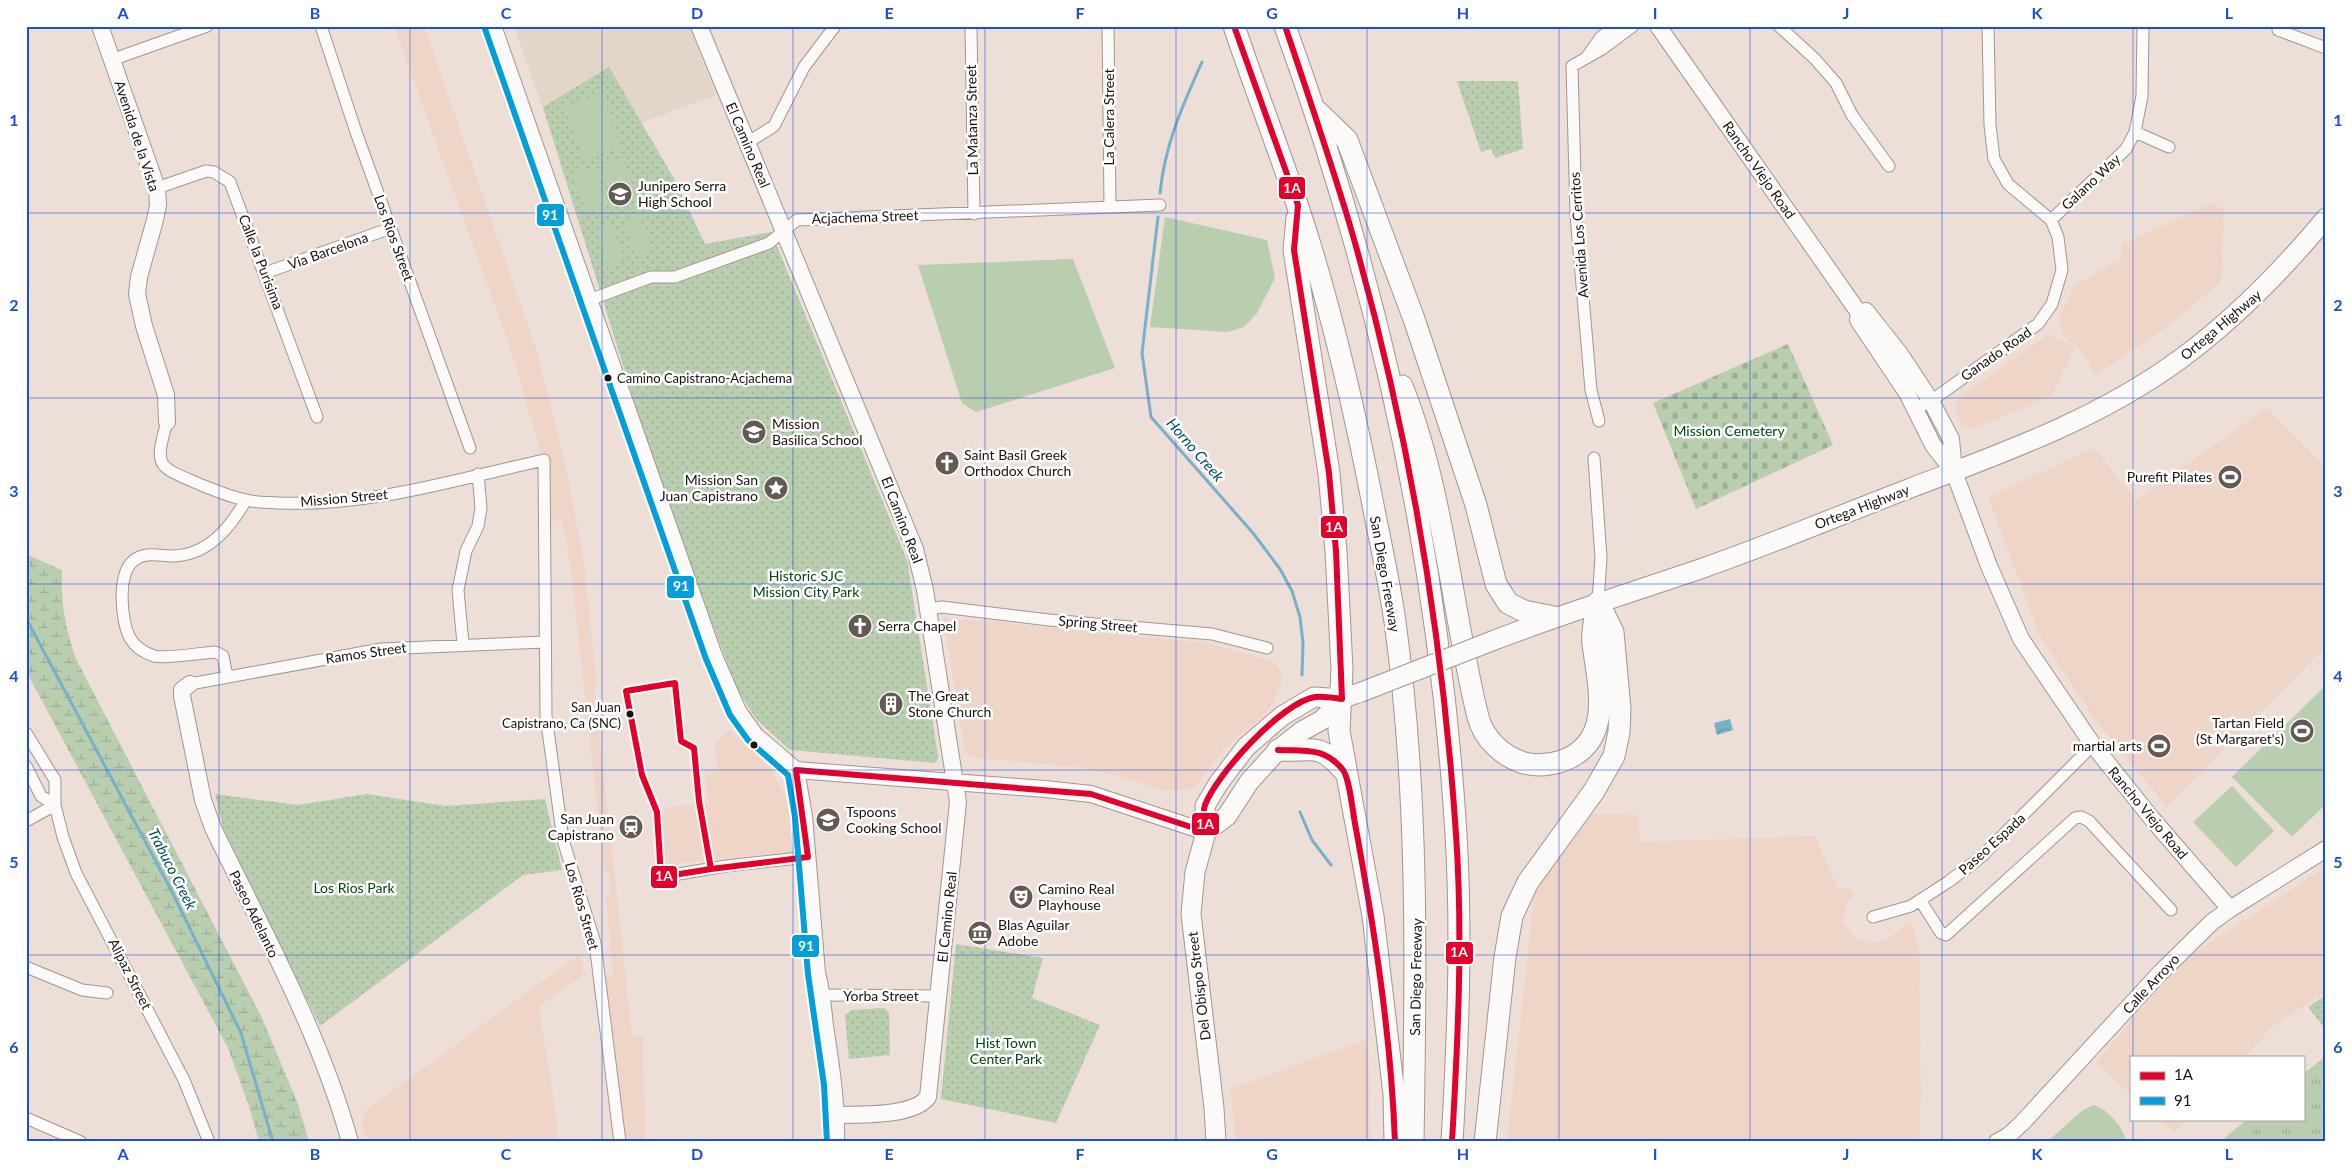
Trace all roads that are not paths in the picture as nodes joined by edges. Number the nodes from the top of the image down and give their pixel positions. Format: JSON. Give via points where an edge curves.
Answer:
{"nodes":[{"id":1,"x":100,"y":26,"type":"edge"},
{"id":2,"x":207,"y":26,"type":"edge"},
{"id":3,"x":321,"y":26,"type":"edge"},
{"id":4,"x":493,"y":26,"type":"edge"},
{"id":5,"x":699,"y":26,"type":"edge"},
{"id":6,"x":835,"y":26,"type":"edge"},
{"id":7,"x":971,"y":26,"type":"edge"},
{"id":8,"x":1108,"y":26,"type":"edge"},
{"id":9,"x":1234,"y":26,"type":"edge"},
{"id":10,"x":1285,"y":26,"type":"edge"},
{"id":11,"x":1616,"y":26,"type":"edge"},
{"id":12,"x":1633,"y":26,"type":"edge"},
{"id":13,"x":1658,"y":26,"type":"edge"},
{"id":14,"x":1779,"y":26,"type":"edge"},
{"id":15,"x":1988,"y":26,"type":"edge"},
{"id":16,"x":2143,"y":26,"type":"edge"},
{"id":17,"x":2278,"y":30,"type":"dead end"},
{"id":18,"x":2326,"y":48,"type":"edge"},
{"id":19,"x":1587,"y":57,"type":"junction"},
{"id":20,"x":111,"y":60,"type":"junction"},
{"id":21,"x":1315,"y":109,"type":"junction"},
{"id":22,"x":2135,"y":132,"type":"junction"},
{"id":23,"x":747,"y":143,"type":"junction"},
{"id":24,"x":2169,"y":147,"type":"dead end"},
{"id":25,"x":1889,"y":166,"type":"dead end"},
{"id":26,"x":157,"y":188,"type":"junction"},
{"id":27,"x":1160,"y":205,"type":"dead end"},
{"id":28,"x":1298,"y":205,"type":"junction"},
{"id":29,"x":1110,"y":207,"type":"junction"},
{"id":30,"x":974,"y":214,"type":"junction"},
{"id":31,"x":2326,"y":218,"type":"edge"},
{"id":32,"x":2051,"y":220,"type":"junction"},
{"id":33,"x":391,"y":228,"type":"junction"},
{"id":34,"x":784,"y":231,"type":"junction"},
{"id":35,"x":265,"y":273,"type":"junction"},
{"id":36,"x":589,"y":300,"type":"junction"},
{"id":37,"x":1860,"y":313,"type":"junction"},
{"id":38,"x":1378,"y":327,"type":"junction"},
{"id":39,"x":1931,"y":401,"type":"junction"},
{"id":40,"x":1916,"y":409,"type":"junction"},
{"id":41,"x":317,"y":417,"type":"dead end"},
{"id":42,"x":1599,"y":421,"type":"dead end"},
{"id":43,"x":167,"y":422,"type":"joint"},
{"id":44,"x":470,"y":448,"type":"dead end"},
{"id":45,"x":1594,"y":458,"type":"dead end"},
{"id":46,"x":544,"y":460,"type":"joint"},
{"id":47,"x":1954,"y":472,"type":"junction"},
{"id":48,"x":478,"y":474,"type":"junction"},
{"id":49,"x":246,"y":500,"type":"junction"},
{"id":50,"x":1598,"y":602,"type":"junction"},
{"id":51,"x":928,"y":609,"type":"junction"},
{"id":52,"x":1554,"y":617,"type":"junction"},
{"id":53,"x":545,"y":642,"type":"junction"},
{"id":54,"x":463,"y":644,"type":"junction"},
{"id":55,"x":1267,"y":648,"type":"dead end"},
{"id":56,"x":227,"y":677,"type":"junction"},
{"id":57,"x":190,"y":684,"type":"joint"},
{"id":58,"x":1350,"y":696,"type":"junction"},
{"id":59,"x":26,"y":733,"type":"edge"},
{"id":60,"x":2093,"y":746,"type":"junction"},
{"id":61,"x":1278,"y":750,"type":"junction"},
{"id":62,"x":26,"y":766,"type":"edge"},
{"id":63,"x":796,"y":770,"type":"junction"},
{"id":64,"x":1345,"y":772,"type":"junction"},
{"id":65,"x":955,"y":783,"type":"junction"},
{"id":66,"x":55,"y":805,"type":"junction"},
{"id":67,"x":26,"y":821,"type":"edge"},
{"id":68,"x":1206,"y":832,"type":"junction"},
{"id":69,"x":2326,"y":849,"type":"edge"},
{"id":70,"x":808,"y":857,"type":"junction"},
{"id":71,"x":661,"y":876,"type":"dead end"},
{"id":72,"x":1920,"y":900,"type":"junction"},
{"id":73,"x":2230,"y":909,"type":"junction"},
{"id":74,"x":2171,"y":910,"type":"dead end"},
{"id":75,"x":1874,"y":917,"type":"dead end"},
{"id":76,"x":26,"y":967,"type":"edge"},
{"id":77,"x":108,"y":994,"type":"dead end"},
{"id":78,"x":823,"y":995,"type":"junction"},
{"id":79,"x":939,"y":996,"type":"junction"},
{"id":80,"x":837,"y":1115,"type":"junction"},
{"id":81,"x":26,"y":1118,"type":"edge"},
{"id":82,"x":81,"y":1142,"type":"edge"},
{"id":83,"x":209,"y":1142,"type":"edge"},
{"id":84,"x":350,"y":1142,"type":"edge"},
{"id":85,"x":620,"y":1142,"type":"edge"},
{"id":86,"x":836,"y":1142,"type":"edge"},
{"id":87,"x":1216,"y":1142,"type":"edge"},
{"id":88,"x":1395,"y":1142,"type":"edge"},
{"id":89,"x":1413,"y":1142,"type":"edge"},
{"id":90,"x":1452,"y":1142,"type":"edge"},
{"id":91,"x":1486,"y":1142,"type":"edge"},
{"id":92,"x":1997,"y":1142,"type":"edge"}],
"edges":[{"from":1,"to":20,"type":"main road","name":"Avenida de la Vista"},
{"from":2,"to":20,"type":"street"},
{"from":3,"to":33,"type":"street","name":"Los Rios Street"},
{"from":4,"to":36,"type":"main road"},
{"from":5,"to":23,"type":"main road","name":"El Camino Real"},
{"from":6,"to":23,"type":"street","via":[[804,67],[774,126]]},
{"from":7,"to":30,"type":"street","name":"La Matanza Street"},
{"from":8,"to":29,"type":"street","name":"La Calera Street"},
{"from":9,"to":28,"type":"highway","name":"San Diego Freeway"},
{"from":10,"to":21,"type":"highway"},
{"from":11,"to":19,"type":"street","name":"Avenida Los Cerritos","via":[[1600,37]]},
{"from":12,"to":19,"type":"street","name":"Avenida Los Cerritos"},
{"from":13,"to":37,"type":"main road","name":"Rancho Viejo Road"},
{"from":14,"to":25,"type":"street","via":[[1836,83],[1852,114]]},
{"from":15,"to":32,"type":"street","via":[[1994,159],[2008,184]]},
{"from":16,"to":22,"type":"street","name":"Galano Way","via":[[2142,96]]},
{"from":17,"to":18,"type":"street"},
{"from":19,"to":42,"type":"street","name":"Avenida Los Cerritos","via":[[1572,66],[1576,215],[1591,390]]},
{"from":20,"to":26,"type":"main road","name":"Avenida de la Vista"},
{"from":21,"to":38,"type":"highway"},
{"from":21,"to":52,"type":"highway","via":[[1347,140],[1420,338],[1476,505],[1496,584],[1508,603],[1524,612]]},
{"from":22,"to":24,"type":"street"},
{"from":22,"to":32,"type":"street","name":"Galano Way","via":[[2126,150]]},
{"from":23,"to":34,"type":"main road","name":"El Camino Real"},
{"from":26,"to":35,"type":"street","name":"Calle la Purisima","via":[[206,171],[230,182]]},
{"from":26,"to":43,"type":"main road","name":"Avenida de la Vista","via":[[156,220],[137,294],[166,395]]},
{"from":27,"to":29,"type":"street","name":"Acjachema Street"},
{"from":28,"to":58,"type":"highway","via":[[1294,250],[1329,474]]},
{"from":28,"to":89,"type":"highway","name":"San Diego Freeway","via":[[1356,421],[1395,621],[1415,851],[1417,928]]},
{"from":29,"to":30,"type":"street","name":"Acjachema Street"},
{"from":30,"to":34,"type":"street","name":"Acjachema Street","via":[[797,220]]},
{"from":31,"to":47,"type":"main road","name":"Ortega Highway","via":[[2259,294],[2177,361],[2084,419]]},
{"from":32,"to":39,"type":"street","name":"Ganado Road","via":[[2058,237],[2062,270],[2052,304],[2038,324]]},
{"from":33,"to":35,"type":"street","name":"Via Barcelona"},
{"from":33,"to":44,"type":"street","name":"Los Rios Street"},
{"from":34,"to":36,"type":"street","name":"Acjachema Street","via":[[769,243],[702,268],[675,277],[651,277]]},
{"from":34,"to":51,"type":"main road","name":"El Camino Real","via":[[915,549]]},
{"from":35,"to":41,"type":"street","name":"Calle la Purisima"},
{"from":36,"to":63,"type":"main road","via":[[714,656],[738,711],[755,735]]},
{"from":37,"to":39,"type":"main road","name":"Rancho Viejo Road","via":[[1866,311],[1872,318]]},
{"from":37,"to":40,"type":"main road","name":"Rancho Viejo Road","via":[[1858,320]]},
{"from":38,"to":50,"type":"highway","via":[[1415,420],[1451,575],[1470,688],[1481,728],[1492,744],[1512,758],[1526,763],[1553,764],[1579,751],[1594,730],[1601,701],[1593,642]]},
{"from":38,"to":90,"type":"highway","via":[[1410,473],[1450,743],[1459,935]]},
{"from":39,"to":40,"type":"street","name":"Ganado Road"},
{"from":39,"to":47,"type":"main road","name":"Rancho Viejo Road","via":[[1951,440]]},
{"from":40,"to":47,"type":"main road","name":"Rancho Viejo Road","via":[[1933,445]]},
{"from":43,"to":49,"type":"street","name":"Mission Street","via":[[159,453],[166,468],[208,488]]},
{"from":45,"to":50,"type":"street","via":[[1601,552]]},
{"from":46,"to":48,"type":"street","name":"Mission Street"},
{"from":46,"to":53,"type":"street","name":"Los Rios Street"},
{"from":47,"to":50,"type":"main road","name":"Ortega Highway","via":[[1705,567]]},
{"from":47,"to":60,"type":"main road","name":"Rancho Viejo Road","via":[[1989,566],[2021,639]]},
{"from":48,"to":49,"type":"street","name":"Mission Street","via":[[367,499],[320,503]]},
{"from":48,"to":54,"type":"street","via":[[481,508],[478,526],[466,551],[458,590]]},
{"from":49,"to":56,"type":"street","via":[[224,533],[195,551],[175,556],[145,554],[132,562],[124,581],[122,598],[130,638],[139,649],[156,657],[215,652],[223,656]]},
{"from":50,"to":52,"type":"main road","name":"Ortega Highway"},
{"from":50,"to":91,"type":"highway","via":[[1613,632],[1619,732],[1614,756],[1594,791],[1528,882],[1512,916]]},
{"from":51,"to":55,"type":"street","name":"Spring Street","via":[[942,607],[1212,634]]},
{"from":51,"to":65,"type":"main road","name":"El Camino Real"},
{"from":52,"to":58,"type":"main road","name":"Ortega Highway","bridge":true},
{"from":53,"to":54,"type":"street","name":"Ramos Street"},
{"from":53,"to":85,"type":"street","name":"Los Rios Street","via":[[546,716],[563,840],[595,943]]},
{"from":54,"to":56,"type":"street","name":"Ramos Street","via":[[380,649]]},
{"from":56,"to":57,"type":"street","name":"Ramos Street"},
{"from":57,"to":84,"type":"main road","name":"Paseo Adelanto","via":[[182,690],[182,696],[203,800],[213,828],[301,1009],[331,1082]]},
{"from":58,"to":61,"type":"main road","name":"Ortega Highway"},
{"from":58,"to":64,"type":"highway","via":[[1339,731]]},
{"from":58,"to":68,"type":"main road","name":"Ortega Highway","via":[[1314,697],[1282,716],[1255,738],[1205,806]]},
{"from":59,"to":66,"type":"street","name":"Alipaz Street","via":[[54,780]]},
{"from":60,"to":72,"type":"street","name":"Paseo Espada","via":[[1981,857]]},
{"from":60,"to":73,"type":"main road","name":"Rancho Viejo Road"},
{"from":61,"to":64,"type":"highway","via":[[1319,750],[1329,755]]},
{"from":61,"to":68,"type":"main road","name":"Ortega Highway","via":[[1249,782],[1227,816]]},
{"from":62,"to":66,"type":"street","via":[[41,796]]},
{"from":63,"to":65,"type":"main road"},
{"from":63,"to":70,"type":"main road"},
{"from":64,"to":88,"type":"highway","via":[[1373,916],[1394,1094]]},
{"from":65,"to":68,"type":"main road","via":[[1091,794]]},
{"from":65,"to":79,"type":"main road","name":"El Camino Real","via":[[958,806]]},
{"from":66,"to":67,"type":"street"},
{"from":66,"to":83,"type":"street","name":"Alipaz Street","via":[[76,873],[184,1080]]},
{"from":68,"to":87,"type":"main road","name":"Del Obispo Street","via":[[1195,872],[1191,914]]},
{"from":69,"to":73,"type":"main road","name":"Calle Arroyo"},
{"from":70,"to":71,"type":"street"},
{"from":70,"to":78,"type":"main road","via":[[818,973]]},
{"from":72,"to":74,"type":"street","via":[[1941,933],[1946,935],[2075,818],[2081,817],[2089,821]]},
{"from":72,"to":75,"type":"street","name":"Paseo Espada","via":[[1911,906]]},
{"from":73,"to":92,"type":"main road","name":"Calle Arroyo","via":[[2166,967],[2022,1123]]},
{"from":76,"to":77,"type":"street","via":[[82,990]]},
{"from":78,"to":79,"type":"street","name":"Yorba Street"},
{"from":78,"to":80,"type":"main road"},
{"from":79,"to":80,"type":"main road","name":"El Camino Real","via":[[931,1090],[924,1103],[909,1110]]},
{"from":80,"to":86,"type":"main road"},
{"from":81,"to":82,"type":"street"}]}
